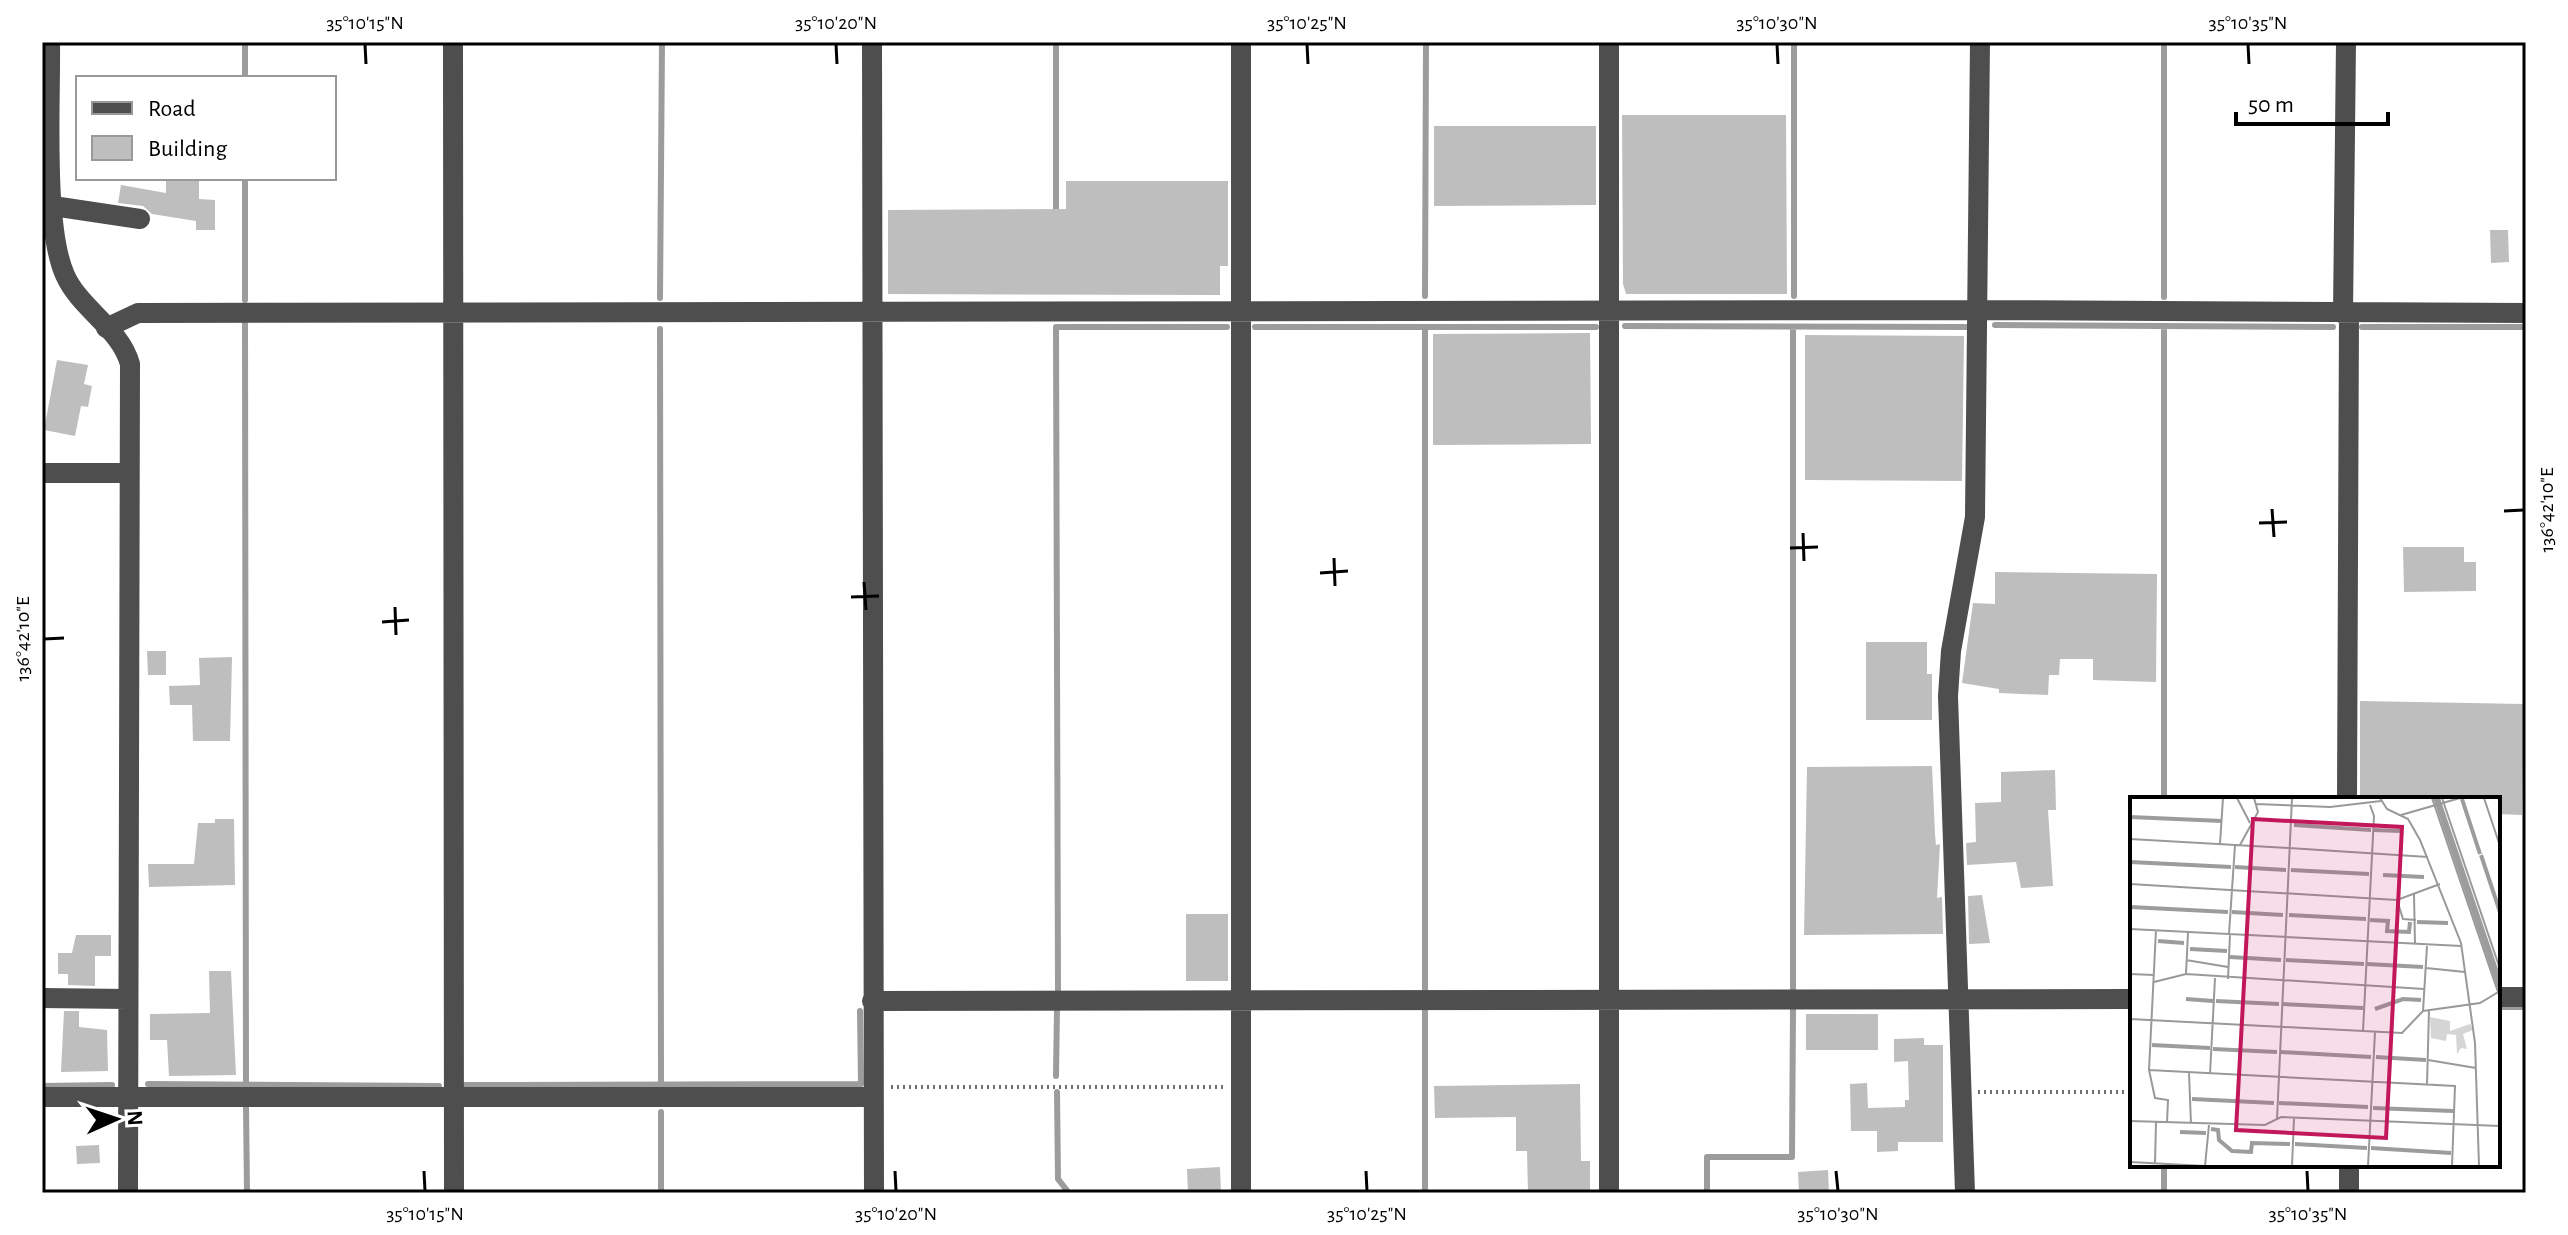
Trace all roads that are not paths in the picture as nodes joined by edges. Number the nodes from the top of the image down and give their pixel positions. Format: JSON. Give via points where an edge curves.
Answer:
{"nodes":[{"id":1,"x":50,"y":42,"type":"edge"},
{"id":2,"x":453,"y":42,"type":"edge"},
{"id":3,"x":872,"y":42,"type":"edge"},
{"id":4,"x":1241,"y":42,"type":"edge"},
{"id":5,"x":1609,"y":42,"type":"edge"},
{"id":6,"x":1980,"y":42,"type":"edge"},
{"id":7,"x":2346,"y":42,"type":"edge"},
{"id":8,"x":47,"y":119,"type":"edge"},
{"id":9,"x":53,"y":206,"type":"junction"},
{"id":10,"x":140,"y":219,"type":"dead end"},
{"id":11,"x":1608,"y":310,"type":"junction"},
{"id":12,"x":1979,"y":310,"type":"junction"},
{"id":13,"x":872,"y":311,"type":"junction"},
{"id":14,"x":1239,"y":311,"type":"junction"},
{"id":15,"x":453,"y":312,"type":"junction"},
{"id":16,"x":2526,"y":313,"type":"edge"},
{"id":17,"x":2346,"y":314,"type":"junction"},
{"id":18,"x":106,"y":328,"type":"junction"},
{"id":19,"x":42,"y":473,"type":"edge"},
{"id":20,"x":128,"y":473,"type":"junction"},
{"id":21,"x":2347,"y":797,"type":"edge"},
{"id":22,"x":2500,"y":997,"type":"edge"},
{"id":23,"x":2526,"y":997,"type":"edge"},
{"id":24,"x":42,"y":998,"type":"edge"},
{"id":25,"x":127,"y":999,"type":"junction"},
{"id":26,"x":2130,"y":999,"type":"edge"},
{"id":27,"x":1958,"y":1000,"type":"junction"},
{"id":28,"x":872,"y":1001,"type":"junction"},
{"id":29,"x":1241,"y":1002,"type":"junction"},
{"id":30,"x":1610,"y":1002,"type":"junction"},
{"id":31,"x":872,"y":1092,"type":"junction"},
{"id":32,"x":42,"y":1097,"type":"edge"},
{"id":33,"x":127,"y":1097,"type":"junction"},
{"id":34,"x":454,"y":1097,"type":"junction"},
{"id":35,"x":2349,"y":1167,"type":"edge"},
{"id":36,"x":128,"y":1193,"type":"edge"},
{"id":37,"x":454,"y":1193,"type":"edge"},
{"id":38,"x":874,"y":1193,"type":"edge"},
{"id":39,"x":1241,"y":1193,"type":"edge"},
{"id":40,"x":1609,"y":1193,"type":"edge"},
{"id":41,"x":1965,"y":1193,"type":"edge"},
{"id":42,"x":2349,"y":1193,"type":"edge"}],
"edges":[{"from":1,"to":8,"type":"street"},
{"from":2,"to":15,"type":"street"},
{"from":3,"to":13,"type":"street"},
{"from":4,"to":14,"type":"street"},
{"from":5,"to":11,"type":"street"},
{"from":6,"to":12,"type":"street"},
{"from":7,"to":17,"type":"street"},
{"from":8,"to":9,"type":"street"},
{"from":9,"to":10,"type":"street"},
{"from":9,"to":18,"type":"street","via":[[67,280]]},
{"from":11,"to":12,"type":"street"},
{"from":11,"to":14,"type":"street"},
{"from":11,"to":30,"type":"street"},
{"from":12,"to":17,"type":"street"},
{"from":12,"to":27,"type":"street","via":[[1975,517],[1948,696]]},
{"from":13,"to":14,"type":"street"},
{"from":13,"to":15,"type":"street"},
{"from":13,"to":28,"type":"street"},
{"from":14,"to":29,"type":"street"},
{"from":15,"to":18,"type":"street","via":[[138,313]]},
{"from":15,"to":34,"type":"street"},
{"from":16,"to":17,"type":"street"},
{"from":17,"to":21,"type":"street"},
{"from":18,"to":20,"type":"street","via":[[130,364]]},
{"from":19,"to":20,"type":"street"},
{"from":20,"to":25,"type":"street"},
{"from":22,"to":23,"type":"street"},
{"from":24,"to":25,"type":"street"},
{"from":25,"to":33,"type":"street"},
{"from":26,"to":27,"type":"street"},
{"from":27,"to":30,"type":"street"},
{"from":27,"to":41,"type":"street"},
{"from":28,"to":29,"type":"street"},
{"from":28,"to":31,"type":"street"},
{"from":29,"to":30,"type":"street"},
{"from":29,"to":39,"type":"street"},
{"from":30,"to":40,"type":"street"},
{"from":31,"to":34,"type":"street"},
{"from":31,"to":38,"type":"street"},
{"from":32,"to":33,"type":"street"},
{"from":33,"to":34,"type":"street"},
{"from":33,"to":36,"type":"street"},
{"from":34,"to":37,"type":"street"},
{"from":35,"to":42,"type":"street"}]}
